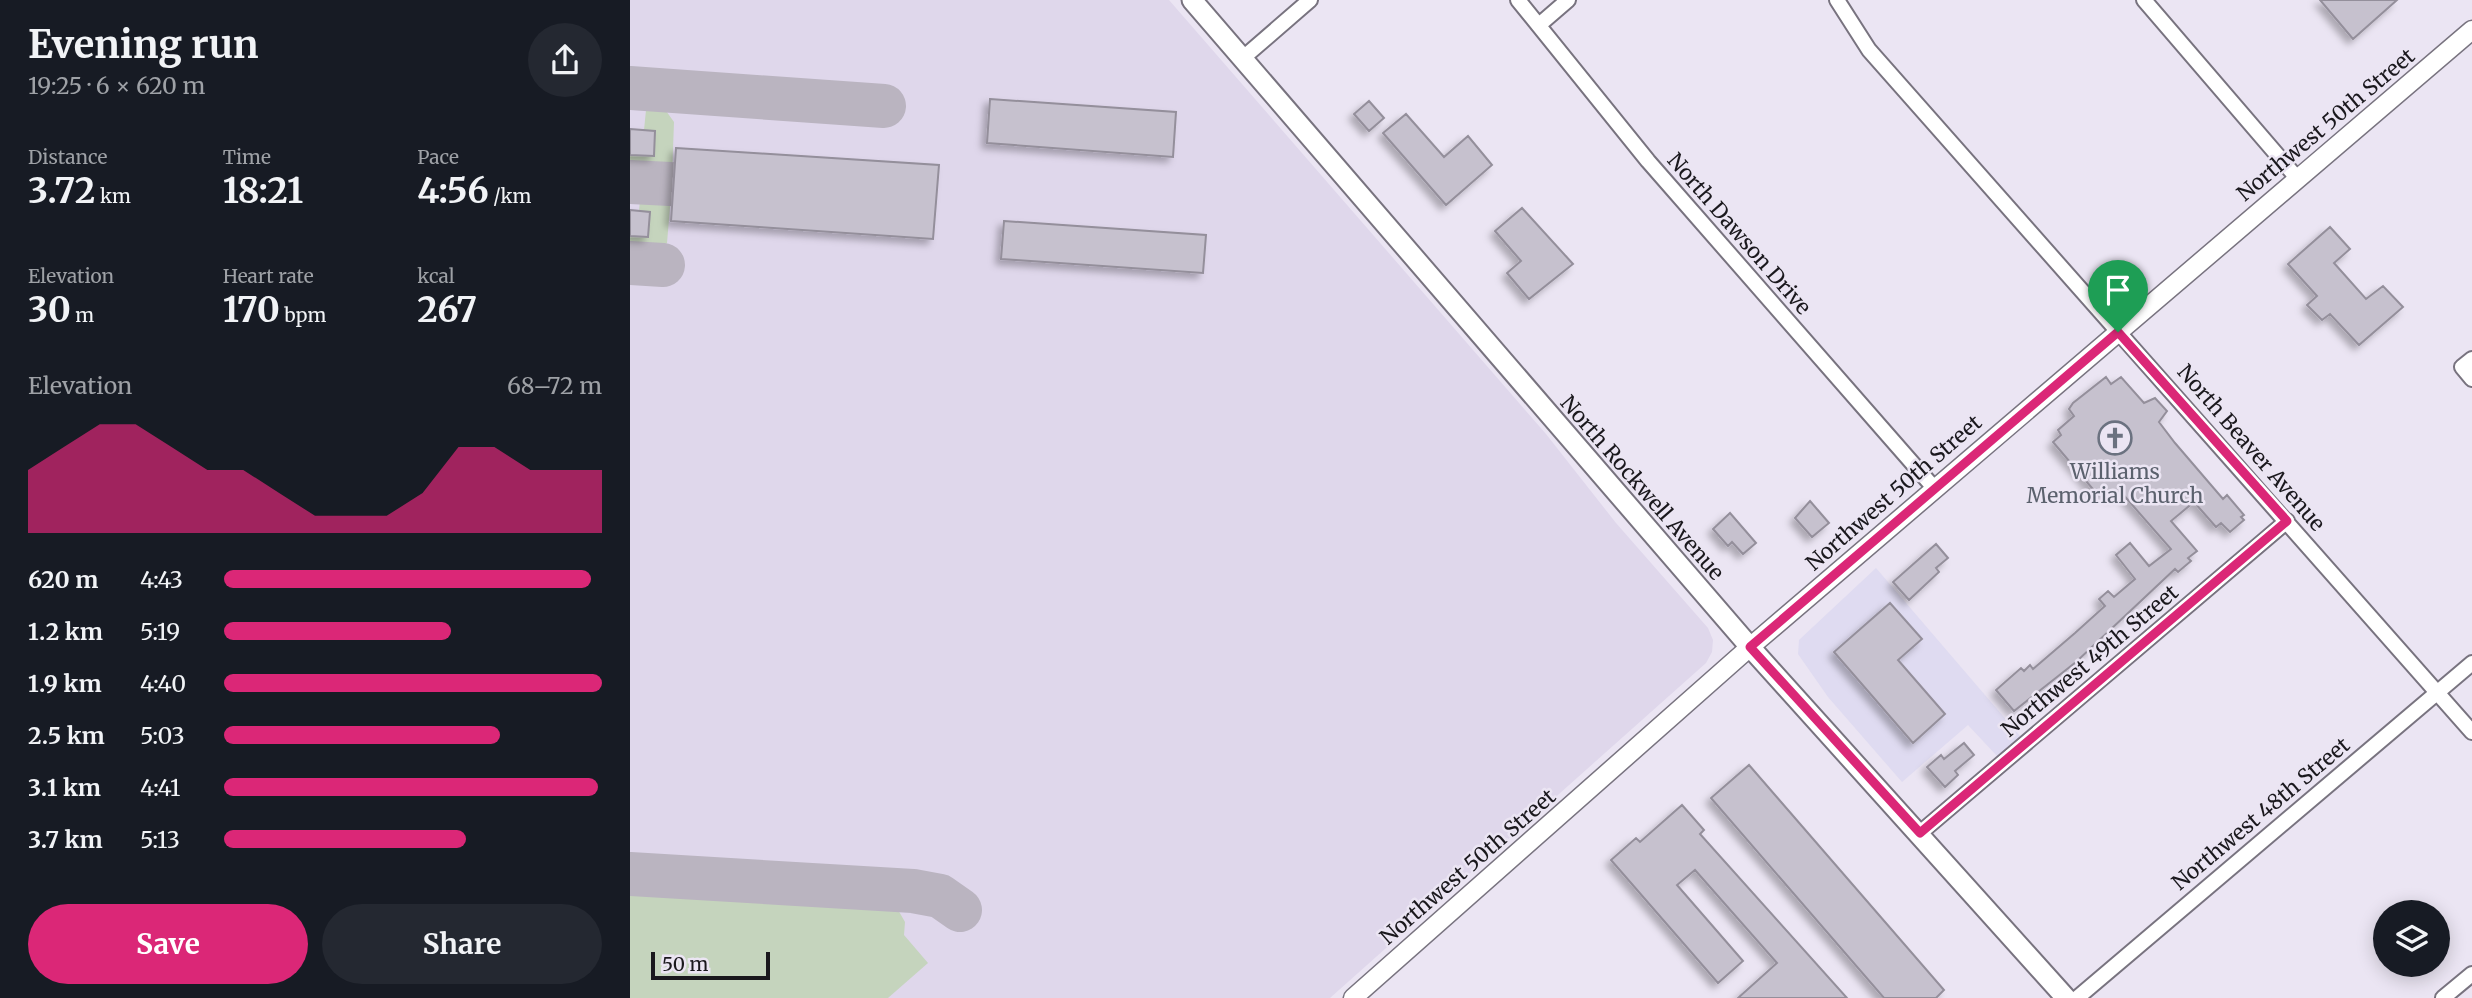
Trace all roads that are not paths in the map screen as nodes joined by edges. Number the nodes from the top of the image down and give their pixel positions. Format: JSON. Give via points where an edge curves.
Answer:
{"nodes":[{"id":1,"x":1192,"y":0,"type":"edge"},
{"id":2,"x":1310,"y":0,"type":"edge"},
{"id":3,"x":1518,"y":0,"type":"edge"},
{"id":4,"x":1568,"y":0,"type":"edge"},
{"id":5,"x":1837,"y":0,"type":"edge"},
{"id":6,"x":2144,"y":0,"type":"edge"},
{"id":7,"x":1539,"y":25,"type":"junction"},
{"id":8,"x":2472,"y":30,"type":"edge"},
{"id":9,"x":1243,"y":58,"type":"junction"},
{"id":10,"x":2297,"y":178,"type":"junction"},
{"id":11,"x":2118,"y":332,"type":"junction"},
{"id":12,"x":1935,"y":489,"type":"junction"},
{"id":13,"x":2287,"y":521,"type":"junction"},
{"id":14,"x":1750,"y":647,"type":"junction"},
{"id":15,"x":2472,"y":663,"type":"edge"},
{"id":16,"x":2438,"y":692,"type":"junction"},
{"id":17,"x":2472,"y":732,"type":"edge"},
{"id":18,"x":1920,"y":833,"type":"junction"},
{"id":19,"x":2472,"y":974,"type":"edge"},
{"id":20,"x":1353,"y":998,"type":"edge"},
{"id":21,"x":2066,"y":998,"type":"edge"},
{"id":22,"x":2077,"y":998,"type":"edge"},
{"id":23,"x":2443,"y":998,"type":"edge"}],
"edges":[{"from":1,"to":9,"type":"main road","name":"North Rockwell Avenue"},
{"from":2,"to":9,"type":"street"},
{"from":3,"to":7,"type":"street","name":"North Dawson Drive"},
{"from":4,"to":7,"type":"street"},
{"from":5,"to":11,"type":"street","name":"North Beaver Avenue","via":[[1869,50]]},
{"from":6,"to":10,"type":"street"},
{"from":7,"to":12,"type":"street","name":"North Dawson Drive","via":[[1648,161]]},
{"from":8,"to":10,"type":"street","name":"Northwest 50th Street"},
{"from":9,"to":14,"type":"main road","name":"North Rockwell Avenue"},
{"from":10,"to":11,"type":"street","name":"Northwest 50th Street"},
{"from":11,"to":12,"type":"street","name":"Northwest 50th Street"},
{"from":11,"to":13,"type":"street","name":"North Beaver Avenue"},
{"from":12,"to":14,"type":"street","name":"Northwest 50th Street"},
{"from":13,"to":16,"type":"street","name":"North Beaver Avenue"},
{"from":13,"to":18,"type":"street","name":"Northwest 49th Street"},
{"from":14,"to":18,"type":"main road","name":"North Rockwell Avenue"},
{"from":14,"to":20,"type":"street","name":"Northwest 50th Street"},
{"from":15,"to":16,"type":"street","name":"Northwest 48th Street"},
{"from":16,"to":17,"type":"street","name":"North Beaver Avenue"},
{"from":16,"to":22,"type":"street","name":"Northwest 48th Street"},
{"from":18,"to":21,"type":"main road","name":"North Rockwell Avenue"},
{"from":19,"to":23,"type":"street"}]}
